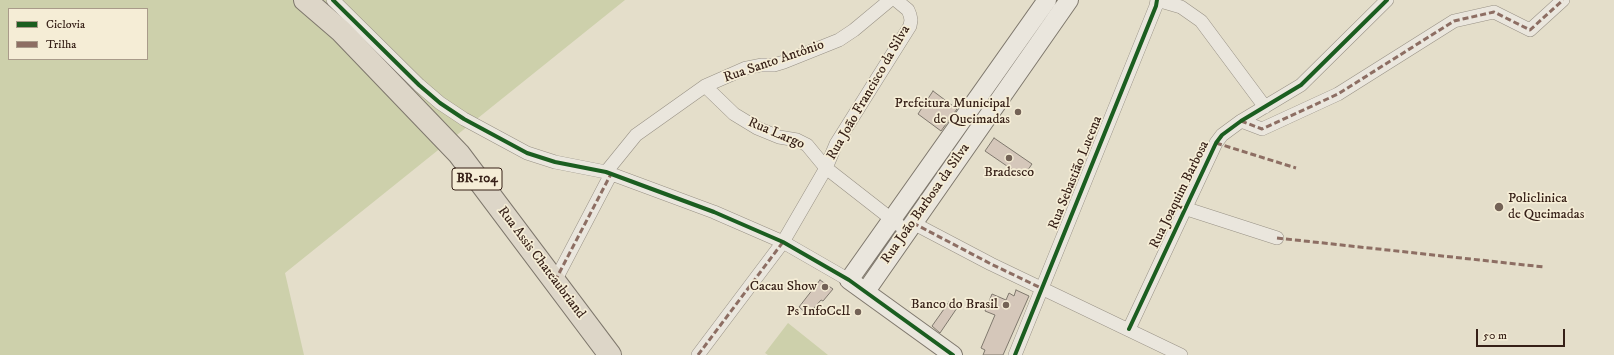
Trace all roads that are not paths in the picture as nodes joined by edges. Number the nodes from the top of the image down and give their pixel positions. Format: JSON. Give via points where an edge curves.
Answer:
{"nodes":[{"id":1,"x":305,"y":0,"type":"edge"},
{"id":2,"x":332,"y":0,"type":"edge"},
{"id":3,"x":890,"y":0,"type":"edge"},
{"id":4,"x":896,"y":0,"type":"edge"},
{"id":5,"x":1047,"y":0,"type":"edge"},
{"id":6,"x":1069,"y":0,"type":"edge"},
{"id":7,"x":1157,"y":0,"type":"edge"},
{"id":8,"x":1387,"y":0,"type":"edge"},
{"id":9,"x":1563,"y":0,"type":"edge"},
{"id":10,"x":705,"y":86,"type":"junction"},
{"id":11,"x":1265,"y":107,"type":"junction"},
{"id":12,"x":1241,"y":121,"type":"junction"},
{"id":13,"x":826,"y":168,"type":"junction"},
{"id":14,"x":608,"y":173,"type":"junction"},
{"id":15,"x":1184,"y":208,"type":"junction"},
{"id":16,"x":892,"y":220,"type":"junction"},
{"id":17,"x":910,"y":227,"type":"junction"},
{"id":18,"x":1277,"y":238,"type":"dead end"},
{"id":19,"x":782,"y":242,"type":"junction"},
{"id":20,"x":849,"y":280,"type":"junction"},
{"id":21,"x":555,"y":281,"type":"junction"},
{"id":22,"x":1041,"y":288,"type":"junction"},
{"id":23,"x":866,"y":291,"type":"junction"},
{"id":24,"x":1129,"y":329,"type":"junction"},
{"id":25,"x":1176,"y":354,"type":"edge"},
{"id":26,"x":610,"y":355,"type":"edge"},
{"id":27,"x":698,"y":355,"type":"edge"},
{"id":28,"x":953,"y":355,"type":"edge"},
{"id":29,"x":1014,"y":355,"type":"edge"}],
"edges":[{"from":1,"to":21,"type":"highway","name":"Rua Assis Chateaubriand","number":"BR-104","via":[[341,31],[459,154]]},
{"from":2,"to":14,"type":"street","via":[[419,86],[464,119],[527,153],[555,162]]},
{"from":3,"to":10,"type":"street","name":"Rua Santo Antônio","via":[[839,40],[784,62],[746,68]]},
{"from":4,"to":13,"type":"street","name":"Rua João Francisco da Silva","via":[[908,10],[910,26],[836,144]]},
{"from":5,"to":16,"type":"street","name":"Rua João Barbosa da Silva"},
{"from":6,"to":17,"type":"street","name":"Rua João Barbosa da Silva"},
{"from":7,"to":11,"type":"street","via":[[1181,7],[1201,21]]},
{"from":7,"to":22,"type":"street","name":"Rua Sebastião Lucena"},
{"from":8,"to":11,"type":"street","name":"Rua Joaquim Barbosa","via":[[1301,85]]},
{"from":9,"to":12,"type":"street","via":[[1530,30],[1494,12],[1454,21],[1338,94],[1262,129]]},
{"from":10,"to":13,"type":"street","name":"Rua Largo","via":[[734,114],[757,128],[807,145]]},
{"from":10,"to":14,"type":"street","name":"Rua Santo Antônio","via":[[636,135]]},
{"from":11,"to":12,"type":"street","name":"Rua Joaquim Barbosa"},
{"from":12,"to":15,"type":"street","name":"Rua Joaquim Barbosa","via":[[1222,135],[1216,143]]},
{"from":13,"to":16,"type":"street","name":"Rua Largo"},
{"from":13,"to":19,"type":"street","name":"Rua João Francisco da Silva"},
{"from":14,"to":19,"type":"street","via":[[714,212]]},
{"from":14,"to":21,"type":"street","name":"Rua Santo Antônio"},
{"from":15,"to":18,"type":"street"},
{"from":15,"to":24,"type":"street","name":"Rua Joaquim Barbosa"},
{"from":16,"to":17,"type":"street","name":"Rua Largo"},
{"from":16,"to":20,"type":"street","name":"Rua João Barbosa da Silva"},
{"from":17,"to":22,"type":"street","name":"Rua Largo"},
{"from":17,"to":23,"type":"street","name":"Rua João Barbosa da Silva"},
{"from":19,"to":20,"type":"street"},
{"from":19,"to":27,"type":"street","name":"Rua João Francisco da Silva"},
{"from":20,"to":23,"type":"street"},
{"from":21,"to":26,"type":"highway","name":"Rua Assis Chateaubriand","number":"BR-104"},
{"from":22,"to":24,"type":"street","name":"Rua Largo"},
{"from":22,"to":29,"type":"street","name":"Rua Sebastião Lucena"},
{"from":23,"to":28,"type":"street"},
{"from":24,"to":25,"type":"street","name":"Rua Largo"}]}
